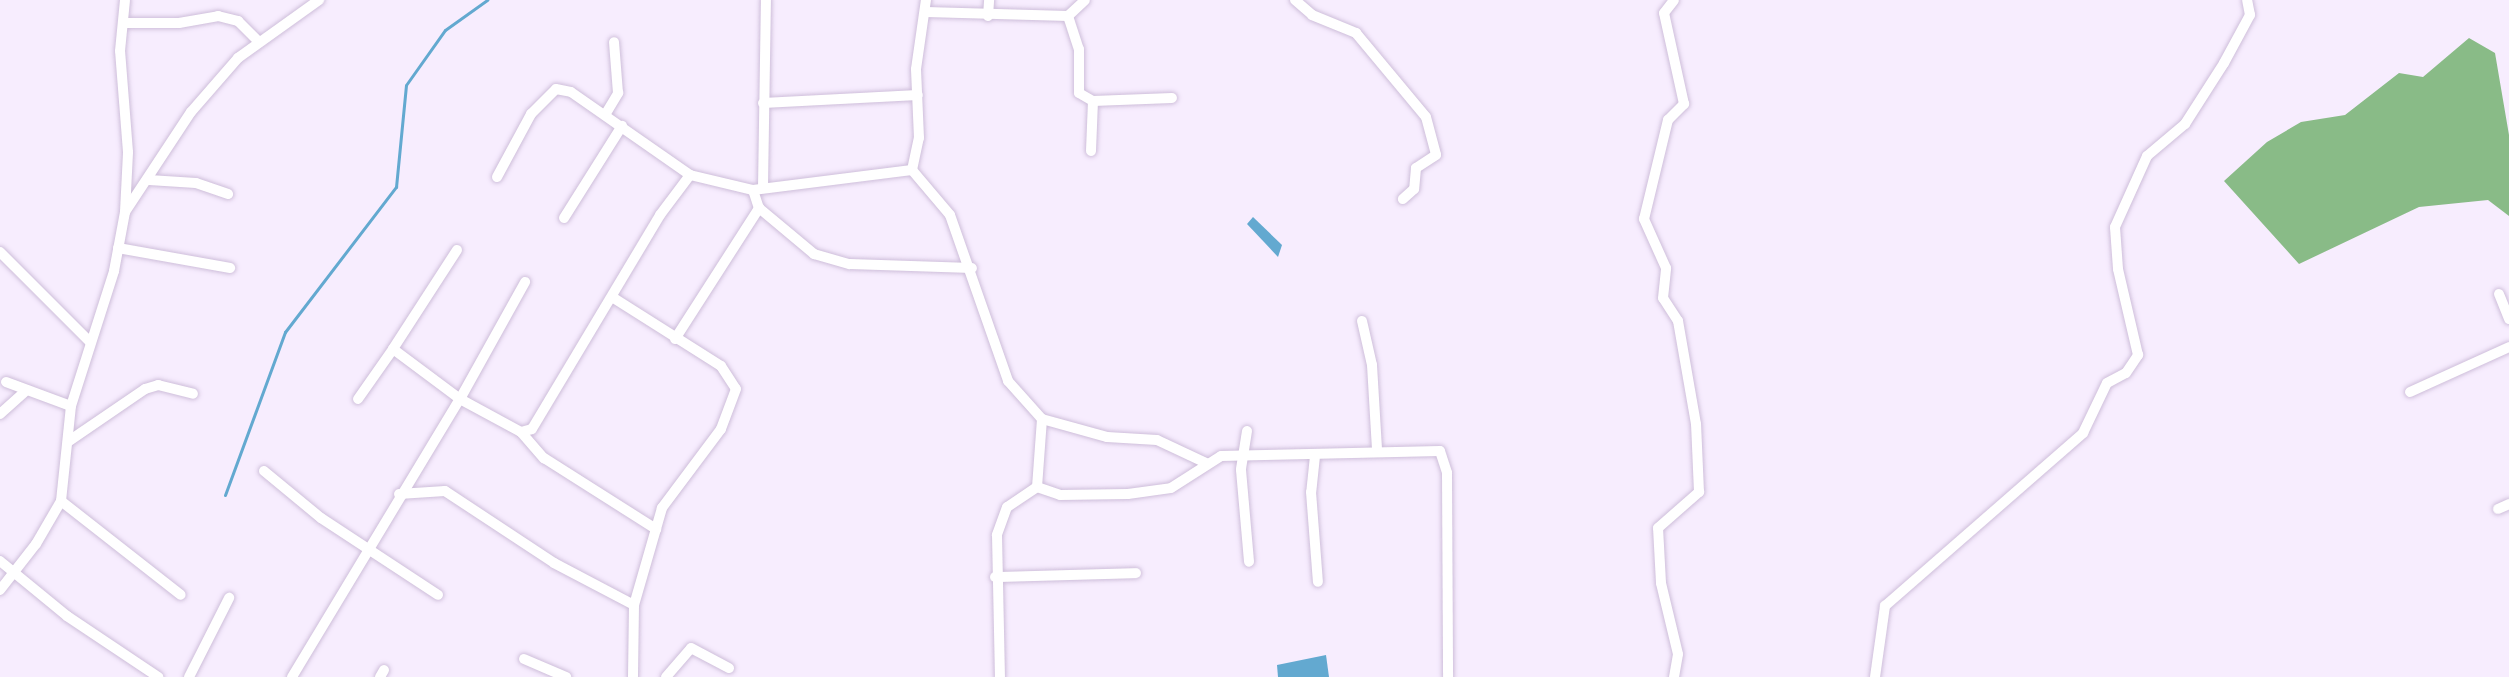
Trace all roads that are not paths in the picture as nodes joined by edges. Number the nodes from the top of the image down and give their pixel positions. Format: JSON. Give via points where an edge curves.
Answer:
{"nodes":[{"id":1,"x":125,"y":0,"type":"edge"},
{"id":2,"x":319,"y":0,"type":"edge"},
{"id":3,"x":766,"y":0,"type":"edge"},
{"id":4,"x":989,"y":0,"type":"edge"},
{"id":5,"x":1294,"y":0,"type":"edge"},
{"id":6,"x":1674,"y":0,"type":"edge"},
{"id":7,"x":2247,"y":0,"type":"edge"},
{"id":8,"x":1081,"y":2,"type":"edge"},
{"id":9,"x":926,"y":6,"type":"edge"},
{"id":10,"x":988,"y":16,"type":"junction"},
{"id":11,"x":1068,"y":16,"type":"junction"},
{"id":12,"x":123,"y":23,"type":"junction"},
{"id":13,"x":258,"y":41,"type":"junction"},
{"id":14,"x":614,"y":42,"type":"dead end"},
{"id":15,"x":918,"y":95,"type":"junction"},
{"id":16,"x":1172,"y":98,"type":"dead end"},
{"id":17,"x":1093,"y":101,"type":"junction"},
{"id":18,"x":763,"y":103,"type":"junction"},
{"id":19,"x":605,"y":115,"type":"junction"},
{"id":20,"x":622,"y":126,"type":"junction"},
{"id":21,"x":1091,"y":151,"type":"dead end"},
{"id":22,"x":912,"y":170,"type":"junction"},
{"id":23,"x":690,"y":175,"type":"junction"},
{"id":24,"x":498,"y":177,"type":"dead end"},
{"id":25,"x":148,"y":180,"type":"junction"},
{"id":26,"x":758,"y":188,"type":"junction"},
{"id":27,"x":228,"y":194,"type":"dead end"},
{"id":28,"x":1403,"y":199,"type":"dead end"},
{"id":29,"x":759,"y":208,"type":"junction"},
{"id":30,"x":125,"y":212,"type":"junction"},
{"id":31,"x":564,"y":218,"type":"dead end"},
{"id":32,"x":118,"y":248,"type":"junction"},
{"id":33,"x":457,"y":250,"type":"dead end"},
{"id":34,"x":0,"y":252,"type":"edge"},
{"id":35,"x":230,"y":268,"type":"dead end"},
{"id":36,"x":972,"y":268,"type":"junction"},
{"id":37,"x":525,"y":282,"type":"dead end"},
{"id":38,"x":2499,"y":294,"type":"dead end"},
{"id":39,"x":612,"y":297,"type":"junction"},
{"id":40,"x":2509,"y":319,"type":"edge"},
{"id":41,"x":1362,"y":321,"type":"dead end"},
{"id":42,"x":675,"y":339,"type":"junction"},
{"id":43,"x":90,"y":342,"type":"junction"},
{"id":44,"x":2509,"y":347,"type":"edge"},
{"id":45,"x":393,"y":349,"type":"junction"},
{"id":46,"x":6,"y":382,"type":"dead end"},
{"id":47,"x":27,"y":390,"type":"junction"},
{"id":48,"x":2410,"y":392,"type":"dead end"},
{"id":49,"x":193,"y":394,"type":"dead end"},
{"id":50,"x":358,"y":399,"type":"dead end"},
{"id":51,"x":460,"y":399,"type":"junction"},
{"id":52,"x":71,"y":406,"type":"junction"},
{"id":53,"x":0,"y":414,"type":"edge"},
{"id":54,"x":1042,"y":419,"type":"junction"},
{"id":55,"x":1247,"y":431,"type":"dead end"},
{"id":56,"x":521,"y":432,"type":"junction"},
{"id":57,"x":69,"y":441,"type":"junction"},
{"id":58,"x":1377,"y":449,"type":"junction"},
{"id":59,"x":1247,"y":456,"type":"junction"},
{"id":60,"x":1316,"y":456,"type":"junction"},
{"id":61,"x":1208,"y":464,"type":"junction"},
{"id":62,"x":264,"y":471,"type":"dead end"},
{"id":63,"x":1037,"y":487,"type":"junction"},
{"id":64,"x":399,"y":494,"type":"junction"},
{"id":65,"x":61,"y":501,"type":"junction"},
{"id":66,"x":2509,"y":504,"type":"edge"},
{"id":67,"x":2498,"y":509,"type":"dead end"},
{"id":68,"x":656,"y":529,"type":"junction"},
{"id":69,"x":370,"y":550,"type":"junction"},
{"id":70,"x":0,"y":561,"type":"edge"},
{"id":71,"x":1249,"y":562,"type":"dead end"},
{"id":72,"x":16,"y":570,"type":"junction"},
{"id":73,"x":1136,"y":573,"type":"dead end"},
{"id":74,"x":995,"y":577,"type":"junction"},
{"id":75,"x":1317,"y":582,"type":"dead end"},
{"id":76,"x":0,"y":590,"type":"edge"},
{"id":77,"x":182,"y":595,"type":"dead end"},
{"id":78,"x":438,"y":595,"type":"dead end"},
{"id":79,"x":229,"y":598,"type":"dead end"},
{"id":80,"x":634,"y":605,"type":"junction"},
{"id":81,"x":524,"y":659,"type":"dead end"},
{"id":82,"x":729,"y":668,"type":"dead end"},
{"id":83,"x":143,"y":673,"type":"edge"},
{"id":84,"x":158,"y":677,"type":"edge"},
{"id":85,"x":189,"y":677,"type":"edge"},
{"id":86,"x":292,"y":677,"type":"edge"},
{"id":87,"x":566,"y":677,"type":"edge"},
{"id":88,"x":633,"y":677,"type":"edge"},
{"id":89,"x":666,"y":677,"type":"edge"},
{"id":90,"x":1000,"y":677,"type":"edge"},
{"id":91,"x":1448,"y":677,"type":"edge"},
{"id":92,"x":1674,"y":677,"type":"edge"},
{"id":93,"x":1875,"y":677,"type":"edge"}],
"edges":[{"from":1,"to":12,"type":"street"},
{"from":2,"to":13,"type":"street"},
{"from":3,"to":18,"type":"street"},
{"from":4,"to":10,"type":"street"},
{"from":5,"to":28,"type":"street","via":[[1312,15],[1356,33],[1426,117],[1436,156],[1416,168],[1414,189]]},
{"from":6,"to":92,"type":"street","via":[[1664,13],[1684,104],[1668,120],[1644,219],[1666,268],[1663,298],[1678,321],[1696,424],[1699,492],[1658,528],[1661,583],[1678,654]]},
{"from":7,"to":93,"type":"street","via":[[2250,15],[2214,79],[2185,124],[2147,156],[2115,227],[2118,268],[2138,354],[2126,373],[2107,383],[2083,433],[1885,606]]},
{"from":8,"to":11,"type":"street"},
{"from":9,"to":10,"type":"street"},
{"from":9,"to":15,"type":"street","via":[[916,69]]},
{"from":10,"to":11,"type":"street"},
{"from":11,"to":17,"type":"street","via":[[1079,49],[1079,93]]},
{"from":12,"to":13,"type":"street","via":[[179,23],[218,16],[238,21]]},
{"from":12,"to":30,"type":"street"},
{"from":13,"to":25,"type":"street","via":[[191,112]]},
{"from":14,"to":19,"type":"street","via":[[618,93]]},
{"from":15,"to":18,"type":"street"},
{"from":15,"to":22,"type":"street","via":[[919,138]]},
{"from":16,"to":17,"type":"street"},
{"from":17,"to":21,"type":"street"},
{"from":18,"to":26,"type":"street","via":[[768,137]]},
{"from":19,"to":20,"type":"street"},
{"from":19,"to":24,"type":"street","via":[[571,92],[556,89],[531,114]]},
{"from":20,"to":23,"type":"street"},
{"from":20,"to":31,"type":"street"},
{"from":22,"to":26,"type":"street"},
{"from":22,"to":36,"type":"street","via":[[950,215]]},
{"from":23,"to":26,"type":"street"},
{"from":23,"to":39,"type":"street"},
{"from":25,"to":27,"type":"street","via":[[196,183]]},
{"from":25,"to":30,"type":"street"},
{"from":26,"to":29,"type":"street"},
{"from":29,"to":36,"type":"street","via":[[814,254],[850,264]]},
{"from":29,"to":42,"type":"street"},
{"from":30,"to":32,"type":"street"},
{"from":32,"to":35,"type":"street"},
{"from":32,"to":43,"type":"street"},
{"from":33,"to":45,"type":"street"},
{"from":34,"to":43,"type":"street"},
{"from":36,"to":54,"type":"street","via":[[1008,381]]},
{"from":37,"to":51,"type":"street"},
{"from":38,"to":40,"type":"street"},
{"from":39,"to":42,"type":"street"},
{"from":39,"to":56,"type":"street","via":[[550,404],[532,429]]},
{"from":41,"to":58,"type":"street","via":[[1372,365]]},
{"from":42,"to":68,"type":"street","via":[[721,366],[735,396],[721,429],[662,508]]},
{"from":43,"to":52,"type":"street"},
{"from":44,"to":48,"type":"street"},
{"from":45,"to":50,"type":"street"},
{"from":45,"to":51,"type":"street"},
{"from":46,"to":47,"type":"street"},
{"from":47,"to":52,"type":"street"},
{"from":47,"to":53,"type":"street"},
{"from":49,"to":57,"type":"street","via":[[158,385],[145,389]]},
{"from":51,"to":56,"type":"street"},
{"from":51,"to":64,"type":"street"},
{"from":52,"to":57,"type":"street"},
{"from":54,"to":61,"type":"street","via":[[1107,437],[1158,440]]},
{"from":54,"to":63,"type":"street"},
{"from":55,"to":59,"type":"street"},
{"from":56,"to":68,"type":"street","via":[[544,458]]},
{"from":57,"to":65,"type":"street"},
{"from":58,"to":60,"type":"street"},
{"from":58,"to":91,"type":"street","via":[[1440,451],[1447,473]]},
{"from":59,"to":60,"type":"street"},
{"from":59,"to":61,"type":"street","via":[[1221,456]]},
{"from":59,"to":71,"type":"street","via":[[1241,470]]},
{"from":60,"to":75,"type":"street","via":[[1311,492]]},
{"from":61,"to":63,"type":"street","via":[[1171,488],[1128,494],[1060,495]]},
{"from":62,"to":69,"type":"street"},
{"from":63,"to":74,"type":"street","via":[[1007,507],[997,536]]},
{"from":64,"to":69,"type":"street"},
{"from":64,"to":80,"type":"street","via":[[445,491],[554,563]]},
{"from":65,"to":72,"type":"street"},
{"from":65,"to":77,"type":"street"},
{"from":66,"to":67,"type":"street"},
{"from":68,"to":80,"type":"street"},
{"from":69,"to":78,"type":"street"},
{"from":69,"to":86,"type":"street"},
{"from":70,"to":72,"type":"street"},
{"from":72,"to":76,"type":"street"},
{"from":72,"to":83,"type":"street"},
{"from":73,"to":74,"type":"street"},
{"from":74,"to":90,"type":"street"},
{"from":79,"to":85,"type":"street"},
{"from":80,"to":88,"type":"street"},
{"from":81,"to":87,"type":"street"},
{"from":82,"to":89,"type":"street","via":[[691,648]]},
{"from":83,"to":84,"type":"street"}]}
